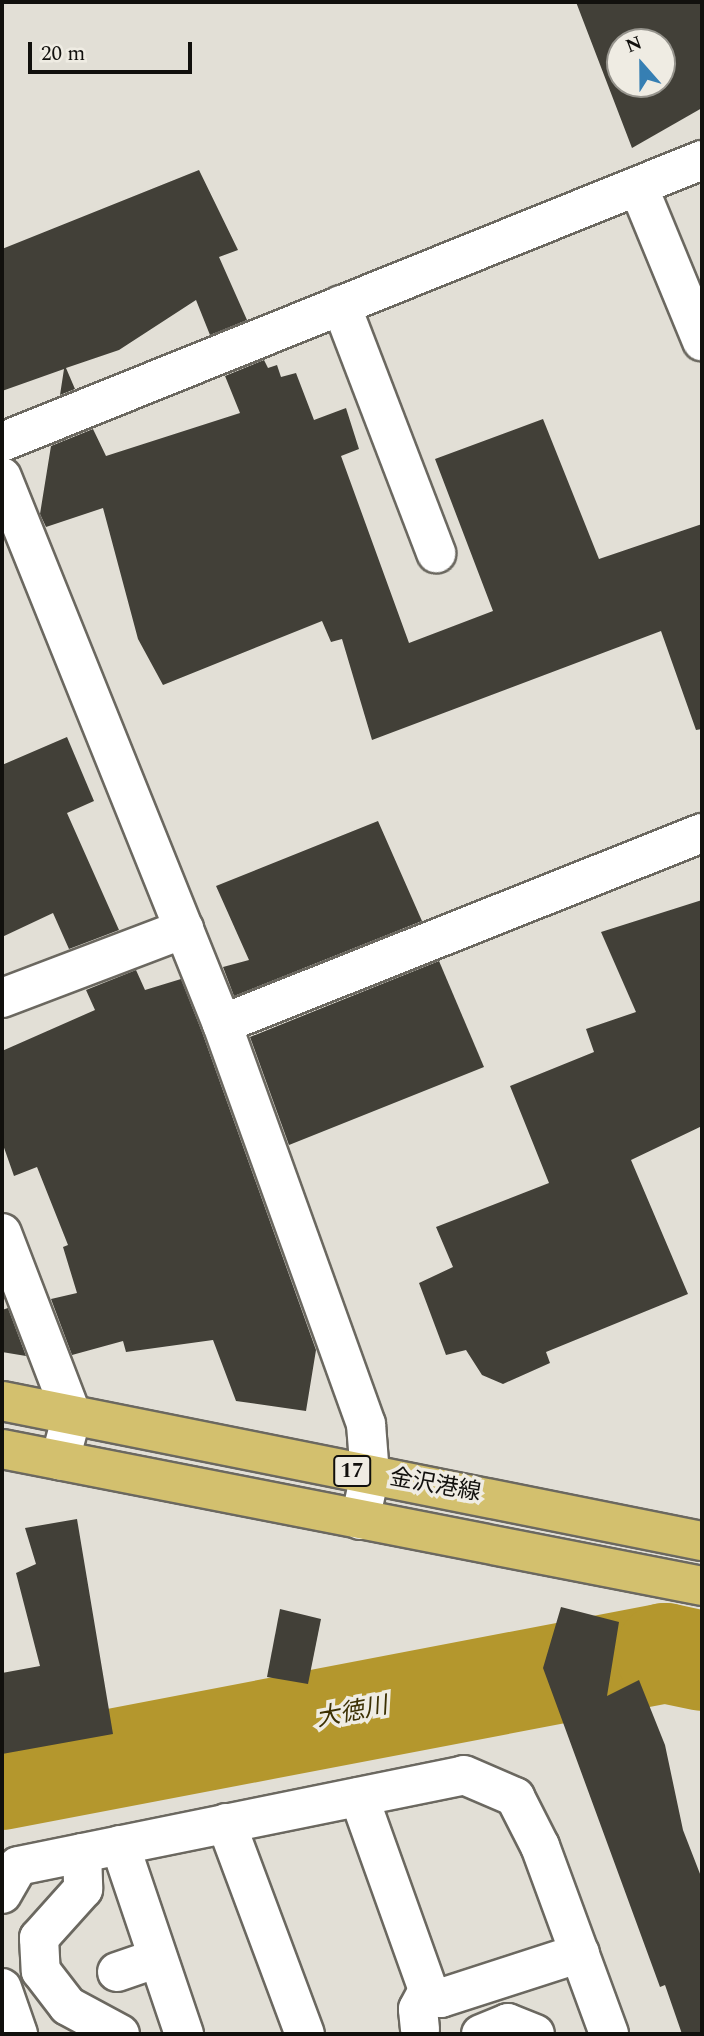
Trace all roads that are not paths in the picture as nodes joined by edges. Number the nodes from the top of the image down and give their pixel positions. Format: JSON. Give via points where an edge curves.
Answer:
{"nodes":[{"id":1,"x":702,"y":160,"type":"edge"},
{"id":2,"x":638,"y":186,"type":"junction"},
{"id":3,"x":341,"y":305,"type":"junction"},
{"id":4,"x":702,"y":341,"type":"edge"},
{"id":5,"x":2,"y":442,"type":"edge"},
{"id":6,"x":2,"y":477,"type":"edge"},
{"id":7,"x":436,"y":553,"type":"dead end"},
{"id":8,"x":702,"y":833,"type":"edge"},
{"id":9,"x":184,"y":929,"type":"junction"},
{"id":10,"x":2,"y":998,"type":"edge"},
{"id":11,"x":222,"y":1024,"type":"junction"},
{"id":12,"x":2,"y":1233,"type":"edge"},
{"id":13,"x":2,"y":1401,"type":"edge"},
{"id":14,"x":72,"y":1415,"type":"junction"},
{"id":15,"x":2,"y":1449,"type":"edge"},
{"id":16,"x":60,"y":1460,"type":"junction"},
{"id":17,"x":370,"y":1475,"type":"junction"},
{"id":18,"x":360,"y":1520,"type":"junction"},
{"id":19,"x":702,"y":1541,"type":"edge"},
{"id":20,"x":702,"y":1586,"type":"edge"},
{"id":21,"x":359,"y":1797,"type":"junction"},
{"id":22,"x":226,"y":1823,"type":"junction"},
{"id":23,"x":120,"y":1845,"type":"junction"},
{"id":24,"x":82,"y":1853,"type":"junction"},
{"id":25,"x":2,"y":1894,"type":"edge"},
{"id":26,"x":580,"y":1953,"type":"junction"},
{"id":27,"x":158,"y":1958,"type":"junction"},
{"id":28,"x":117,"y":1972,"type":"dead end"},
{"id":29,"x":2,"y":1988,"type":"edge"},
{"id":30,"x":428,"y":1990,"type":"junction"},
{"id":31,"x":597,"y":2031,"type":"edge"},
{"id":32,"x":425,"y":2032,"type":"edge"},
{"id":33,"x":18,"y":2034,"type":"edge"},
{"id":34,"x":120,"y":2034,"type":"edge"},
{"id":35,"x":184,"y":2034,"type":"edge"},
{"id":36,"x":306,"y":2034,"type":"edge"},
{"id":37,"x":481,"y":2034,"type":"edge"},
{"id":38,"x":535,"y":2034,"type":"edge"}],
"edges":[{"from":1,"to":2,"type":"street"},
{"from":2,"to":3,"type":"street"},
{"from":2,"to":4,"type":"street"},
{"from":3,"to":5,"type":"street"},
{"from":3,"to":7,"type":"street"},
{"from":6,"to":9,"type":"street"},
{"from":8,"to":11,"type":"street"},
{"from":9,"to":10,"type":"street"},
{"from":9,"to":11,"type":"street"},
{"from":11,"to":17,"type":"street","via":[[366,1424]]},
{"from":12,"to":14,"type":"street"},
{"from":13,"to":14,"type":"main road","name":"金沢港線","number":"17"},
{"from":14,"to":16,"type":"street"},
{"from":14,"to":17,"type":"main road","name":"金沢港線","number":"17"},
{"from":15,"to":16,"type":"main road","name":"金沢港線","number":"17"},
{"from":16,"to":18,"type":"main road","name":"金沢港線","number":"17"},
{"from":17,"to":18,"type":"street"},
{"from":17,"to":19,"type":"main road","name":"金沢港線","number":"17"},
{"from":18,"to":20,"type":"main road","name":"金沢港線","number":"17"},
{"from":21,"to":22,"type":"street"},
{"from":21,"to":26,"type":"street","via":[[464,1775],[515,1797]]},
{"from":21,"to":30,"type":"street"},
{"from":22,"to":23,"type":"street"},
{"from":22,"to":36,"type":"street"},
{"from":23,"to":24,"type":"street"},
{"from":23,"to":27,"type":"street"},
{"from":24,"to":25,"type":"street","via":[[18,1866]]},
{"from":24,"to":34,"type":"street","via":[[83,1889],[39,1938],[41,1971],[68,2006]]},
{"from":26,"to":30,"type":"street","via":[[441,1998]]},
{"from":26,"to":31,"type":"street"},
{"from":27,"to":28,"type":"street"},
{"from":27,"to":35,"type":"street"},
{"from":29,"to":33,"type":"street"},
{"from":30,"to":32,"type":"street","via":[[418,2009]]},
{"from":37,"to":38,"type":"street","via":[[508,2023]]}]}
